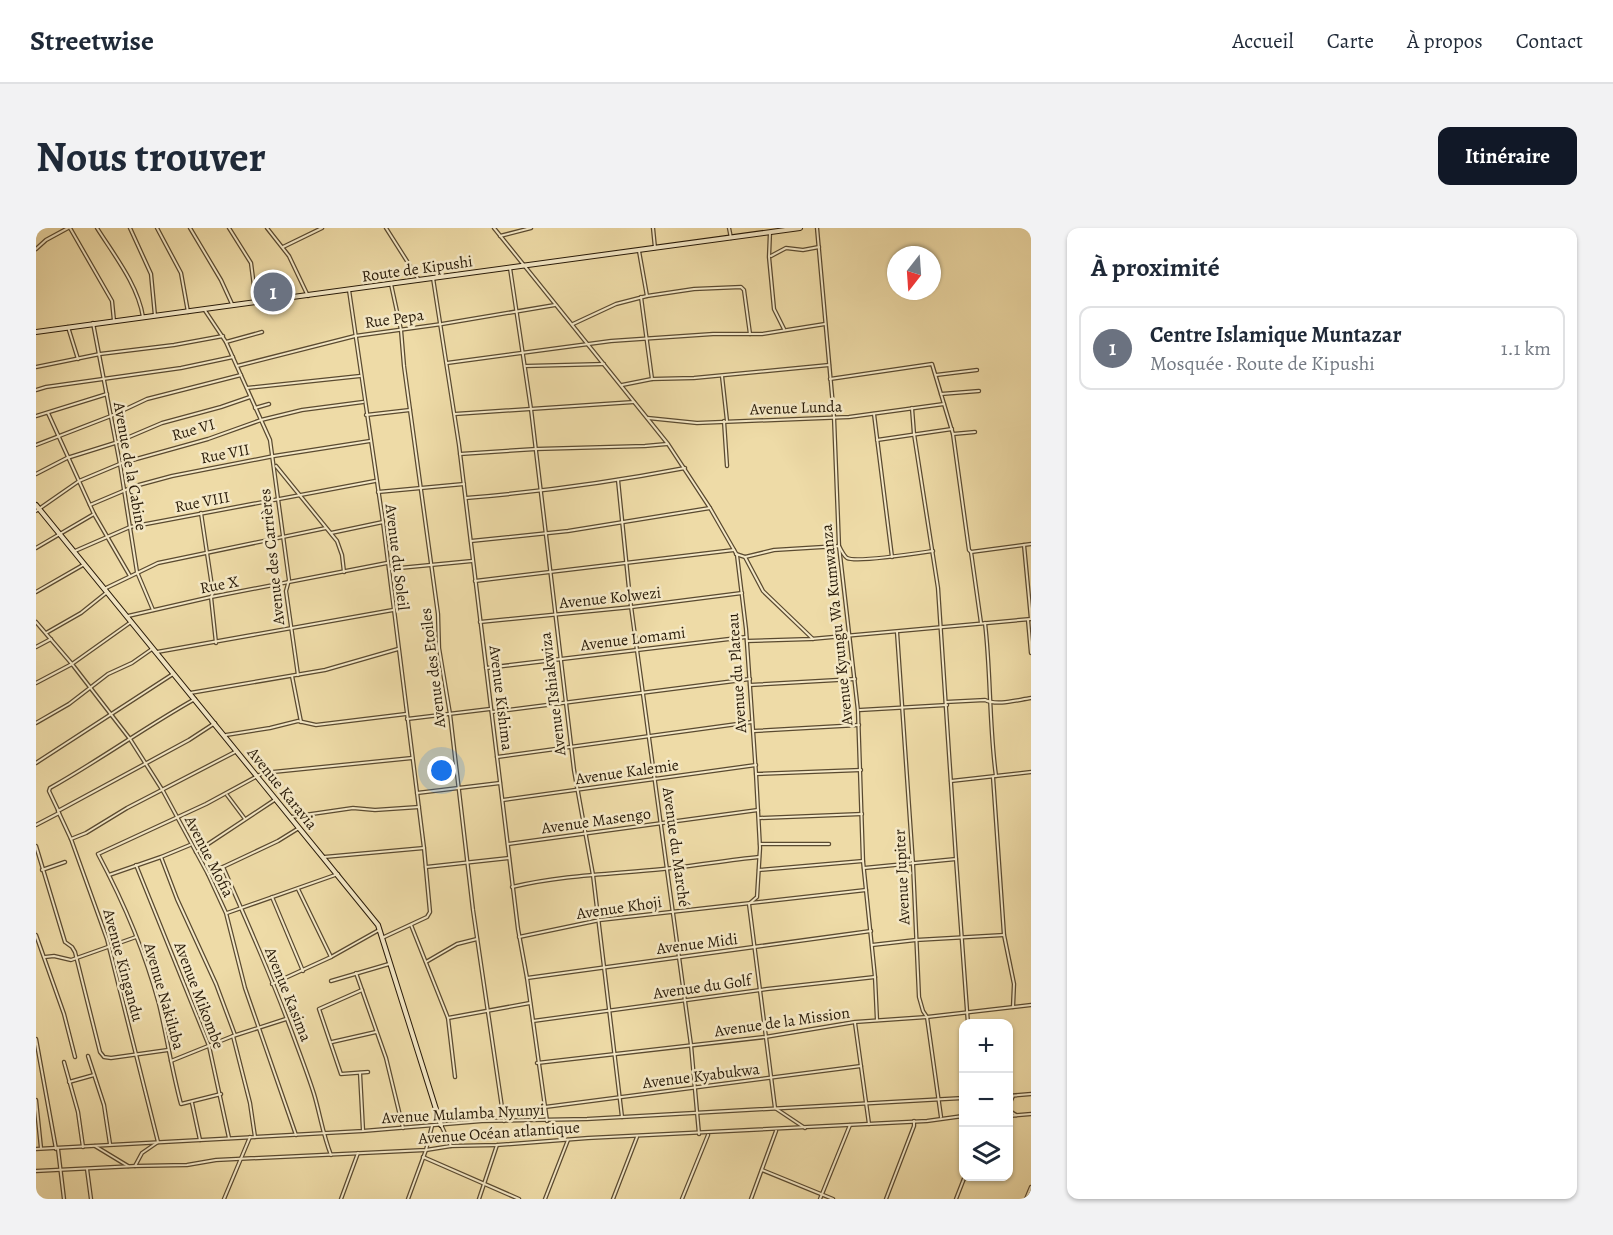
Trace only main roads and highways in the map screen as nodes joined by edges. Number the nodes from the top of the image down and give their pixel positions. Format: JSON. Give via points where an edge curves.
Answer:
{"nodes":[{"id":1,"x":800,"y":228,"type":"edge"},
{"id":2,"x":790,"y":229,"type":"edge"},
{"id":3,"x":36,"y":332,"type":"edge"},
{"id":4,"x":37,"y":509,"type":"edge"},
{"id":5,"x":441,"y":1125,"type":"road end"}],
"edges":[{"from":1,"to":2,"type":"main road","name":"Route de Kipushi"},
{"from":2,"to":3,"type":"main road","name":"Route de Kipushi"},
{"from":4,"to":5,"type":"main road","name":"Avenue Karavia","via":[[380,930]]}]}
